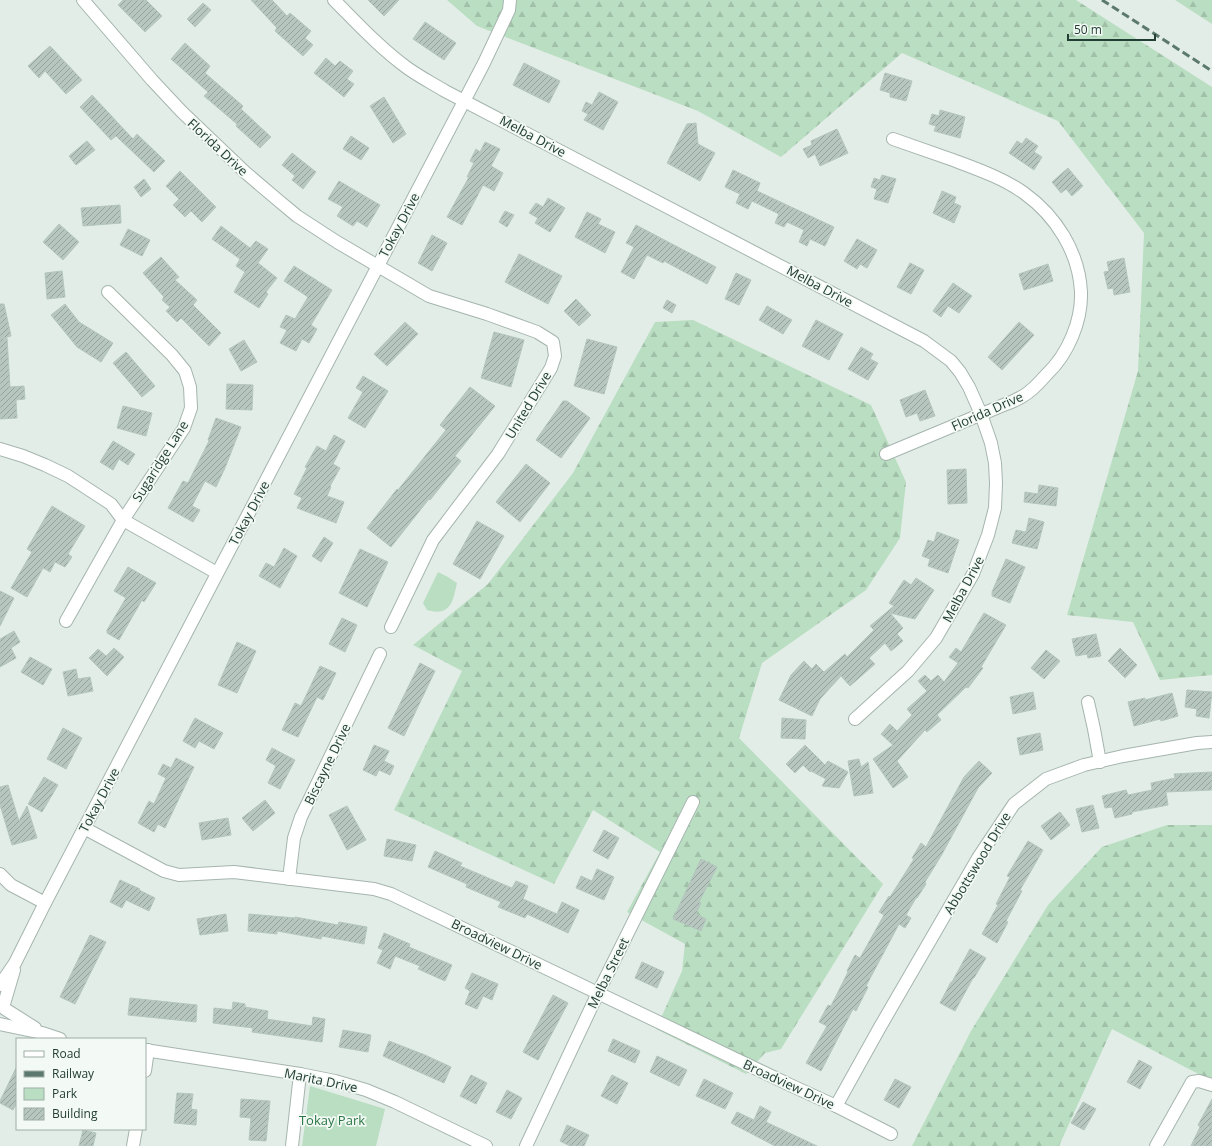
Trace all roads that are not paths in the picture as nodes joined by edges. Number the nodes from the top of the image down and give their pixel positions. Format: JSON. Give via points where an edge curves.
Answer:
{"nodes":[{"id":1,"x":83,"y":0,"type":"edge"},
{"id":2,"x":334,"y":0,"type":"edge"},
{"id":3,"x":510,"y":0,"type":"edge"},
{"id":4,"x":464,"y":100,"type":"junction"},
{"id":5,"x":893,"y":139,"type":"dead end"},
{"id":6,"x":378,"y":266,"type":"junction"},
{"id":7,"x":108,"y":292,"type":"dead end"},
{"id":8,"x":981,"y":414,"type":"junction"},
{"id":9,"x":0,"y":450,"type":"edge"},
{"id":10,"x":886,"y":454,"type":"dead end"},
{"id":11,"x":123,"y":520,"type":"junction"},
{"id":12,"x":217,"y":573,"type":"junction"},
{"id":13,"x":66,"y":621,"type":"dead end"},
{"id":14,"x":391,"y":627,"type":"dead end"},
{"id":15,"x":380,"y":654,"type":"dead end"},
{"id":16,"x":1088,"y":702,"type":"dead end"},
{"id":17,"x":855,"y":719,"type":"dead end"},
{"id":18,"x":1212,"y":742,"type":"edge"},
{"id":19,"x":1100,"y":762,"type":"junction"},
{"id":20,"x":692,"y":802,"type":"dead end"},
{"id":21,"x":84,"y":828,"type":"junction"},
{"id":22,"x":0,"y":874,"type":"edge"},
{"id":23,"x":289,"y":879,"type":"junction"},
{"id":24,"x":45,"y":903,"type":"junction"},
{"id":25,"x":15,"y":963,"type":"junction"},
{"id":26,"x":0,"y":985,"type":"edge"},
{"id":27,"x":598,"y":993,"type":"junction"},
{"id":28,"x":3,"y":1004,"type":"edge"},
{"id":29,"x":0,"y":1022,"type":"edge"},
{"id":30,"x":42,"y":1033,"type":"junction"},
{"id":31,"x":57,"y":1038,"type":"edge"},
{"id":32,"x":146,"y":1050,"type":"edge"},
{"id":33,"x":300,"y":1074,"type":"junction"},
{"id":34,"x":1212,"y":1085,"type":"edge"},
{"id":35,"x":836,"y":1106,"type":"junction"},
{"id":36,"x":136,"y":1130,"type":"edge"},
{"id":37,"x":891,"y":1134,"type":"dead end"},
{"id":38,"x":133,"y":1146,"type":"edge"},
{"id":39,"x":292,"y":1146,"type":"edge"},
{"id":40,"x":486,"y":1146,"type":"edge"},
{"id":41,"x":526,"y":1146,"type":"edge"},
{"id":42,"x":1156,"y":1146,"type":"edge"}],
"edges":[{"from":1,"to":6,"type":"street","name":"Florida Drive","via":[[169,100],[246,173],[298,216]]},
{"from":2,"to":4,"type":"street","name":"Melba Drive","via":[[405,66]]},
{"from":3,"to":4,"type":"street","name":"Tokay Drive","via":[[484,63]]},
{"from":4,"to":6,"type":"street","name":"Tokay Drive"},
{"from":4,"to":8,"type":"street","name":"Melba Drive","via":[[924,341],[951,361],[960,372]]},
{"from":5,"to":8,"type":"street","name":"Florida Drive","via":[[980,170],[1010,184],[1052,218],[1072,254],[1081,292],[1080,310],[1065,352],[1054,368],[1024,396]]},
{"from":6,"to":12,"type":"street","name":"Tokay Drive"},
{"from":6,"to":14,"type":"street","name":"United Drive","via":[[429,296],[538,332],[553,342],[555,356],[551,368],[498,454],[433,540]]},
{"from":7,"to":11,"type":"street","name":"Sugaridge Lane","via":[[172,355],[185,371],[190,386],[191,408],[184,428]]},
{"from":8,"to":10,"type":"street","name":"Florida Drive"},
{"from":8,"to":17,"type":"street","name":"Melba Drive","via":[[995,463],[995,508],[973,574],[936,638],[908,671]]},
{"from":9,"to":11,"type":"street","via":[[23,456],[68,476],[111,504]]},
{"from":11,"to":12,"type":"street"},
{"from":11,"to":13,"type":"street","name":"Sugaridge Lane"},
{"from":12,"to":21,"type":"street","name":"Tokay Drive"},
{"from":15,"to":23,"type":"street","name":"Biscayne Drive","via":[[301,817],[294,838]]},
{"from":16,"to":19,"type":"street"},
{"from":18,"to":19,"type":"street","name":"Abbottswood Drive","via":[[1189,744]]},
{"from":19,"to":35,"type":"street","name":"Abbottswood Drive","via":[[1046,779],[1014,804],[978,858]]},
{"from":20,"to":27,"type":"street","name":"Melba Street"},
{"from":21,"to":23,"type":"street","name":"Broadview Drive","via":[[164,871],[179,875],[234,872]]},
{"from":21,"to":24,"type":"street","name":"Tokay Drive"},
{"from":22,"to":24,"type":"street","via":[[11,885]]},
{"from":23,"to":27,"type":"street","name":"Broadview Drive","via":[[374,889],[391,894]]},
{"from":24,"to":25,"type":"street","name":"Tokay Drive"},
{"from":25,"to":26,"type":"street","name":"Tokay Drive"},
{"from":25,"to":28,"type":"street","name":"Tokay Drive"},
{"from":27,"to":35,"type":"street","name":"Broadview Drive"},
{"from":27,"to":41,"type":"street","name":"Melba Street"},
{"from":28,"to":29,"type":"street","name":"Tokay Drive","via":[[5,1013]]},
{"from":28,"to":30,"type":"street"},
{"from":29,"to":30,"type":"street"},
{"from":30,"to":31,"type":"street"},
{"from":32,"to":33,"type":"street","name":"Marita Drive"},
{"from":33,"to":39,"type":"street"},
{"from":33,"to":40,"type":"street","name":"Marita Drive","via":[[366,1090]]},
{"from":34,"to":42,"type":"street","via":[[1199,1081],[1192,1082]]},
{"from":35,"to":37,"type":"street","name":"Broadview Drive"},
{"from":36,"to":38,"type":"street"}]}
